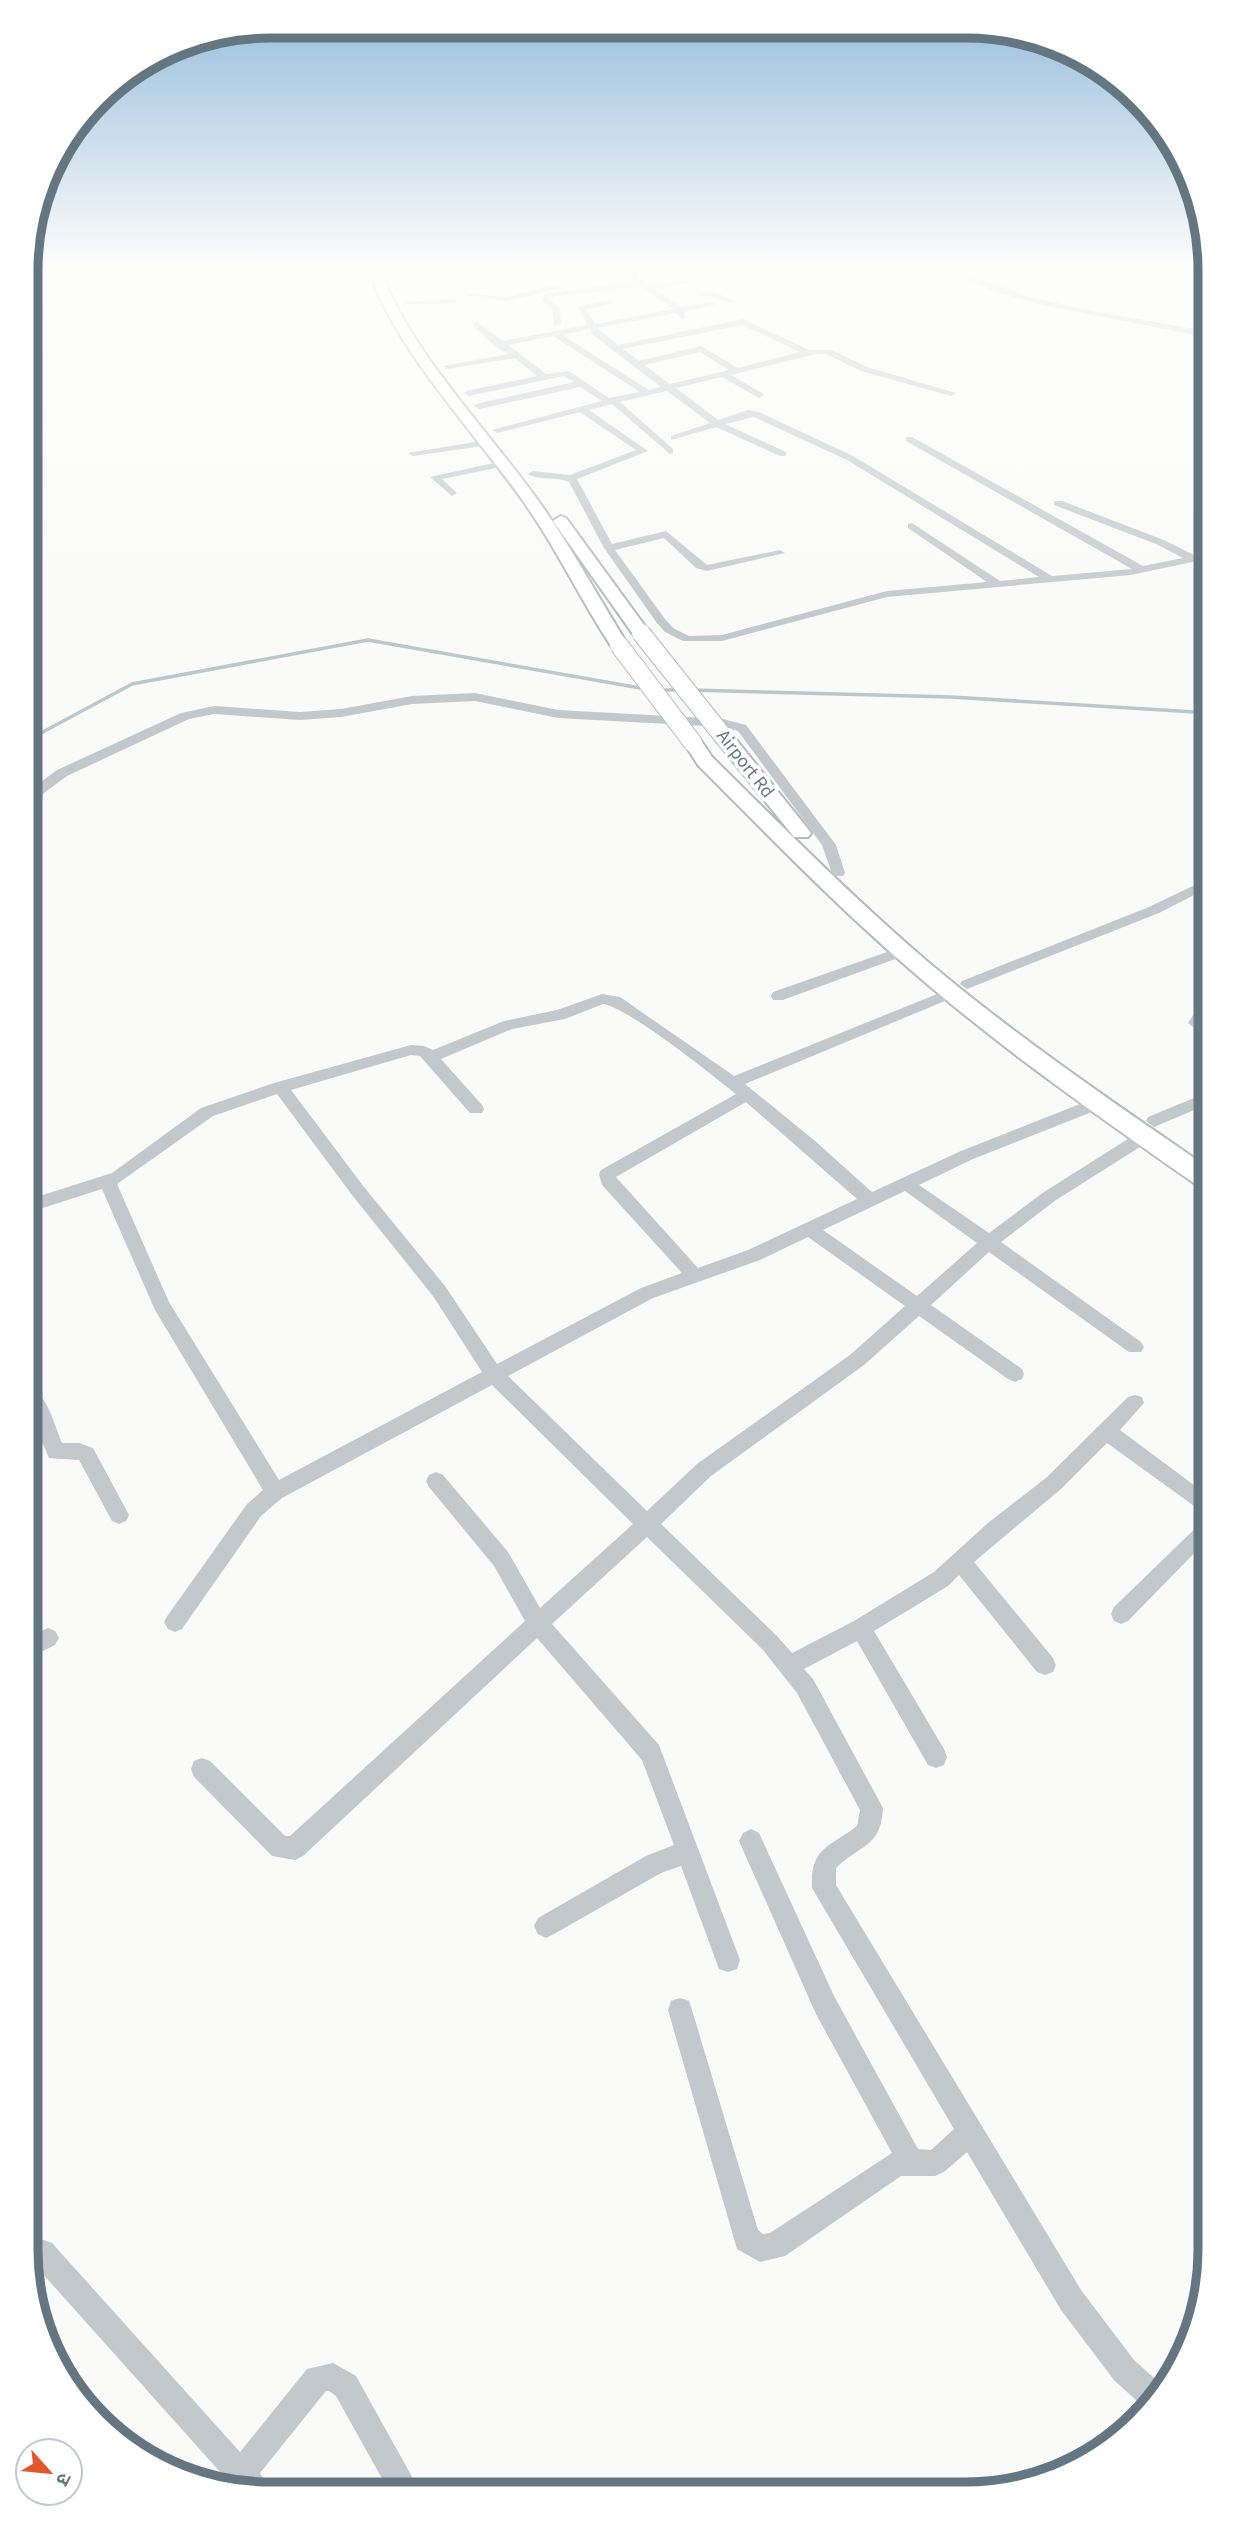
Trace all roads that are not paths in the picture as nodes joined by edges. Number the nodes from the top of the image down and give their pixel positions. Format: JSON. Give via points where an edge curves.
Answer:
{"nodes":[{"id":1,"x":444,"y":385,"type":"edge"},
{"id":2,"x":462,"y":385,"type":"edge"},
{"id":3,"x":510,"y":385,"type":"edge"},
{"id":4,"x":576,"y":385,"type":"edge"},
{"id":5,"x":586,"y":385,"type":"edge"},
{"id":6,"x":634,"y":385,"type":"edge"},
{"id":7,"x":666,"y":385,"type":"edge"},
{"id":8,"x":678,"y":385,"type":"edge"},
{"id":9,"x":742,"y":385,"type":"edge"},
{"id":10,"x":921,"y":385,"type":"edge"},
{"id":11,"x":499,"y":387,"type":"junction"},
{"id":12,"x":669,"y":387,"type":"junction"},
{"id":13,"x":646,"y":392,"type":"junction"},
{"id":14,"x":469,"y":393,"type":"junction"},
{"id":15,"x":951,"y":393,"type":"dead end"},
{"id":16,"x":759,"y":395,"type":"dead end"},
{"id":17,"x":514,"y":398,"type":"junction"},
{"id":18,"x":610,"y":401,"type":"junction"},
{"id":19,"x":479,"y":406,"type":"junction"},
{"id":20,"x":580,"y":408,"type":"junction"},
{"id":21,"x":717,"y":424,"type":"junction"},
{"id":22,"x":497,"y":430,"type":"junction"},
{"id":23,"x":674,"y":438,"type":"dead end"},
{"id":24,"x":909,"y":439,"type":"dead end"},
{"id":25,"x":488,"y":443,"type":"junction"},
{"id":26,"x":512,"y":447,"type":"dead end"},
{"id":27,"x":670,"y":451,"type":"dead end"},
{"id":28,"x":413,"y":453,"type":"dead end"},
{"id":29,"x":783,"y":454,"type":"dead end"},
{"id":30,"x":500,"y":459,"type":"junction"},
{"id":31,"x":449,"y":462,"type":"dead end"},
{"id":32,"x":529,"y":470,"type":"joint"},
{"id":33,"x":571,"y":478,"type":"junction"},
{"id":34,"x":452,"y":493,"type":"dead end"},
{"id":35,"x":1058,"y":503,"type":"dead end"},
{"id":36,"x":912,"y":526,"type":"dead end"},
{"id":37,"x":610,"y":548,"type":"junction"},
{"id":38,"x":780,"y":553,"type":"dead end"},
{"id":39,"x":1198,"y":558,"type":"edge"},
{"id":40,"x":1193,"y":559,"type":"junction"},
{"id":41,"x":1142,"y":570,"type":"junction"},
{"id":42,"x":1050,"y":579,"type":"junction"},
{"id":43,"x":998,"y":584,"type":"junction"},
{"id":44,"x":39,"y":790,"type":"edge"},
{"id":45,"x":838,"y":873,"type":"junction"},
{"id":46,"x":1197,"y":888,"type":"dead end"},
{"id":47,"x":904,"y":951,"type":"junction"},
{"id":48,"x":959,"y":989,"type":"junction"},
{"id":49,"x":778,"y":996,"type":"dead end"},
{"id":50,"x":431,"y":1057,"type":"junction"},
{"id":51,"x":731,"y":1084,"type":"junction"},
{"id":52,"x":280,"y":1087,"type":"junction"},
{"id":53,"x":746,"y":1095,"type":"junction"},
{"id":54,"x":1198,"y":1102,"type":"edge"},
{"id":55,"x":1096,"y":1104,"type":"junction"},
{"id":56,"x":476,"y":1109,"type":"dead end"},
{"id":57,"x":1149,"y":1129,"type":"junction"},
{"id":58,"x":1198,"y":1154,"type":"edge"},
{"id":59,"x":1198,"y":1171,"type":"edge"},
{"id":60,"x":107,"y":1182,"type":"junction"},
{"id":61,"x":905,"y":1183,"type":"junction"},
{"id":62,"x":868,"y":1199,"type":"junction"},
{"id":63,"x":39,"y":1203,"type":"edge"},
{"id":64,"x":811,"y":1230,"type":"junction"},
{"id":65,"x":988,"y":1244,"type":"junction"},
{"id":66,"x":692,"y":1274,"type":"junction"},
{"id":67,"x":917,"y":1304,"type":"junction"},
{"id":68,"x":1135,"y":1347,"type":"dead end"},
{"id":69,"x":1015,"y":1374,"type":"dead end"},
{"id":70,"x":495,"y":1376,"type":"junction"},
{"id":71,"x":1135,"y":1403,"type":"dead end"},
{"id":72,"x":38,"y":1409,"type":"edge"},
{"id":73,"x":1107,"y":1431,"type":"junction"},
{"id":74,"x":436,"y":1481,"type":"dead end"},
{"id":75,"x":275,"y":1492,"type":"junction"},
{"id":76,"x":1198,"y":1499,"type":"edge"},
{"id":77,"x":119,"y":1515,"type":"dead end"},
{"id":78,"x":646,"y":1524,"type":"junction"},
{"id":79,"x":1198,"y":1536,"type":"edge"},
{"id":80,"x":961,"y":1562,"type":"junction"},
{"id":81,"x":1121,"y":1614,"type":"dead end"},
{"id":82,"x":175,"y":1622,"type":"dead end"},
{"id":83,"x":538,"y":1624,"type":"junction"},
{"id":84,"x":861,"y":1628,"type":"junction"},
{"id":85,"x":48,"y":1638,"type":"dead end"},
{"id":86,"x":38,"y":1643,"type":"edge"},
{"id":87,"x":790,"y":1665,"type":"junction"},
{"id":88,"x":1045,"y":1665,"type":"dead end"},
{"id":89,"x":936,"y":1757,"type":"dead end"},
{"id":90,"x":202,"y":1769,"type":"dead end"},
{"id":91,"x":751,"y":1842,"type":"dead end"},
{"id":92,"x":689,"y":1852,"type":"junction"},
{"id":93,"x":546,"y":1926,"type":"dead end"},
{"id":94,"x":728,"y":1960,"type":"dead end"},
{"id":95,"x":680,"y":2010,"type":"dead end"},
{"id":96,"x":970,"y":2132,"type":"junction"},
{"id":97,"x":911,"y":2161,"type":"junction"},
{"id":98,"x":38,"y":2252,"type":"edge"},
{"id":99,"x":1150,"y":2393,"type":"edge"},
{"id":100,"x":248,"y":2481,"type":"edge"},
{"id":101,"x":251,"y":2481,"type":"edge"},
{"id":102,"x":400,"y":2482,"type":"edge"}],
"edges":[{"from":1,"to":25,"type":"main road"},
{"from":2,"to":14,"type":"main road"},
{"from":3,"to":11,"type":"street"},
{"from":4,"to":17,"type":"street"},
{"from":5,"to":18,"type":"street"},
{"from":6,"to":13,"type":"street"},
{"from":7,"to":12,"type":"street"},
{"from":8,"to":12,"type":"street"},
{"from":9,"to":16,"type":"street"},
{"from":10,"to":15,"type":"street"},
{"from":11,"to":14,"type":"street"},
{"from":11,"to":17,"type":"street"},
{"from":12,"to":13,"type":"street"},
{"from":12,"to":21,"type":"street"},
{"from":13,"to":18,"type":"street"},
{"from":14,"to":19,"type":"main road"},
{"from":17,"to":19,"type":"street"},
{"from":18,"to":20,"type":"street"},
{"from":18,"to":27,"type":"street"},
{"from":19,"to":22,"type":"main road"},
{"from":20,"to":22,"type":"street"},
{"from":20,"to":33,"type":"street","via":[[643,452]]},
{"from":21,"to":23,"type":"street"},
{"from":21,"to":29,"type":"street"},
{"from":21,"to":42,"type":"street","via":[[753,413],[810,438]]},
{"from":22,"to":26,"type":"main road"},
{"from":24,"to":41,"type":"street"},
{"from":25,"to":28,"type":"street"},
{"from":25,"to":30,"type":"main road"},
{"from":30,"to":31,"type":"street"},
{"from":30,"to":34,"type":"street","via":[[435,477]]},
{"from":30,"to":47,"type":"main road","bridge":true,"via":[[538,511],[618,645],[705,761]]},
{"from":32,"to":33,"type":"street"},
{"from":32,"to":45,"type":"main road","name":"Airport Rd","bridge":true,"via":[[641,633],[785,816]]},
{"from":33,"to":37,"type":"street"},
{"from":35,"to":40,"type":"street"},
{"from":36,"to":43,"type":"street"},
{"from":37,"to":38,"type":"street","via":[[667,534],[707,568]]},
{"from":37,"to":43,"type":"street","via":[[660,621],[677,635],[698,640],[722,638],[887,594]]},
{"from":39,"to":40,"type":"street"},
{"from":40,"to":41,"type":"street"},
{"from":41,"to":42,"type":"street"},
{"from":42,"to":43,"type":"street"},
{"from":44,"to":45,"type":"street","via":[[62,773],[198,712],[224,709],[300,716],[412,700],[475,697],[558,714],[723,723],[742,728],[829,845]]},
{"from":45,"to":48,"type":"main road","name":"Airport Rd"},
{"from":46,"to":48,"type":"street"},
{"from":47,"to":48,"type":"main road"},
{"from":47,"to":49,"type":"street"},
{"from":48,"to":51,"type":"street"},
{"from":48,"to":55,"type":"main road"},
{"from":48,"to":57,"type":"main road","name":"Airport Rd"},
{"from":50,"to":51,"type":"street","via":[[509,1025],[608,999]]},
{"from":50,"to":52,"type":"street","via":[[411,1050]]},
{"from":50,"to":56,"type":"street"},
{"from":51,"to":53,"type":"street"},
{"from":52,"to":60,"type":"street","via":[[192,1121]]},
{"from":52,"to":70,"type":"street","via":[[439,1291]]},
{"from":53,"to":62,"type":"street"},
{"from":53,"to":66,"type":"street","via":[[607,1174],[608,1181]]},
{"from":54,"to":57,"type":"street"},
{"from":55,"to":57,"type":"main road"},
{"from":55,"to":61,"type":"street"},
{"from":57,"to":58,"type":"main road","name":"Airport Rd"},
{"from":57,"to":59,"type":"main road"},
{"from":57,"to":65,"type":"street"},
{"from":60,"to":63,"type":"street"},
{"from":60,"to":75,"type":"street","via":[[161,1305]]},
{"from":61,"to":62,"type":"street"},
{"from":61,"to":65,"type":"street"},
{"from":62,"to":64,"type":"street"},
{"from":64,"to":66,"type":"street","via":[[754,1255]]},
{"from":64,"to":67,"type":"street"},
{"from":65,"to":67,"type":"street"},
{"from":65,"to":68,"type":"street"},
{"from":66,"to":70,"type":"street","via":[[615,1308]]},
{"from":67,"to":69,"type":"street"},
{"from":67,"to":78,"type":"street","via":[[839,1373],[713,1462]]},
{"from":70,"to":75,"type":"street"},
{"from":70,"to":78,"type":"street"},
{"from":71,"to":73,"type":"street"},
{"from":72,"to":77,"type":"street","via":[[56,1452],[86,1454]]},
{"from":73,"to":76,"type":"street"},
{"from":73,"to":80,"type":"street"},
{"from":74,"to":83,"type":"street","via":[[501,1559]]},
{"from":75,"to":82,"type":"street","via":[[254,1510]]},
{"from":78,"to":83,"type":"street"},
{"from":78,"to":87,"type":"street"},
{"from":79,"to":81,"type":"street"},
{"from":80,"to":84,"type":"street","via":[[930,1587]]},
{"from":80,"to":88,"type":"street"},
{"from":83,"to":90,"type":"street","via":[[295,1847],[280,1848]]},
{"from":83,"to":92,"type":"street","via":[[651,1753]]},
{"from":84,"to":87,"type":"street"},
{"from":84,"to":89,"type":"street"},
{"from":85,"to":86,"type":"street"},
{"from":87,"to":96,"type":"street","via":[[872,1808],[867,1835],[831,1854],[824,1863],[824,1888]]},
{"from":91,"to":97,"type":"street","via":[[825,2005]]},
{"from":92,"to":93,"type":"street","via":[[654,1864]]},
{"from":92,"to":94,"type":"street"},
{"from":95,"to":97,"type":"street","via":[[747,2239],[754,2245],[775,2246],[895,2164]]},
{"from":96,"to":97,"type":"street","via":[[935,2163]]},
{"from":96,"to":99,"type":"street","via":[[1078,2309],[1124,2370]]},
{"from":98,"to":100,"type":"street"},
{"from":101,"to":102,"type":"street","via":[[317,2379],[327,2375],[345,2386]]}]}
